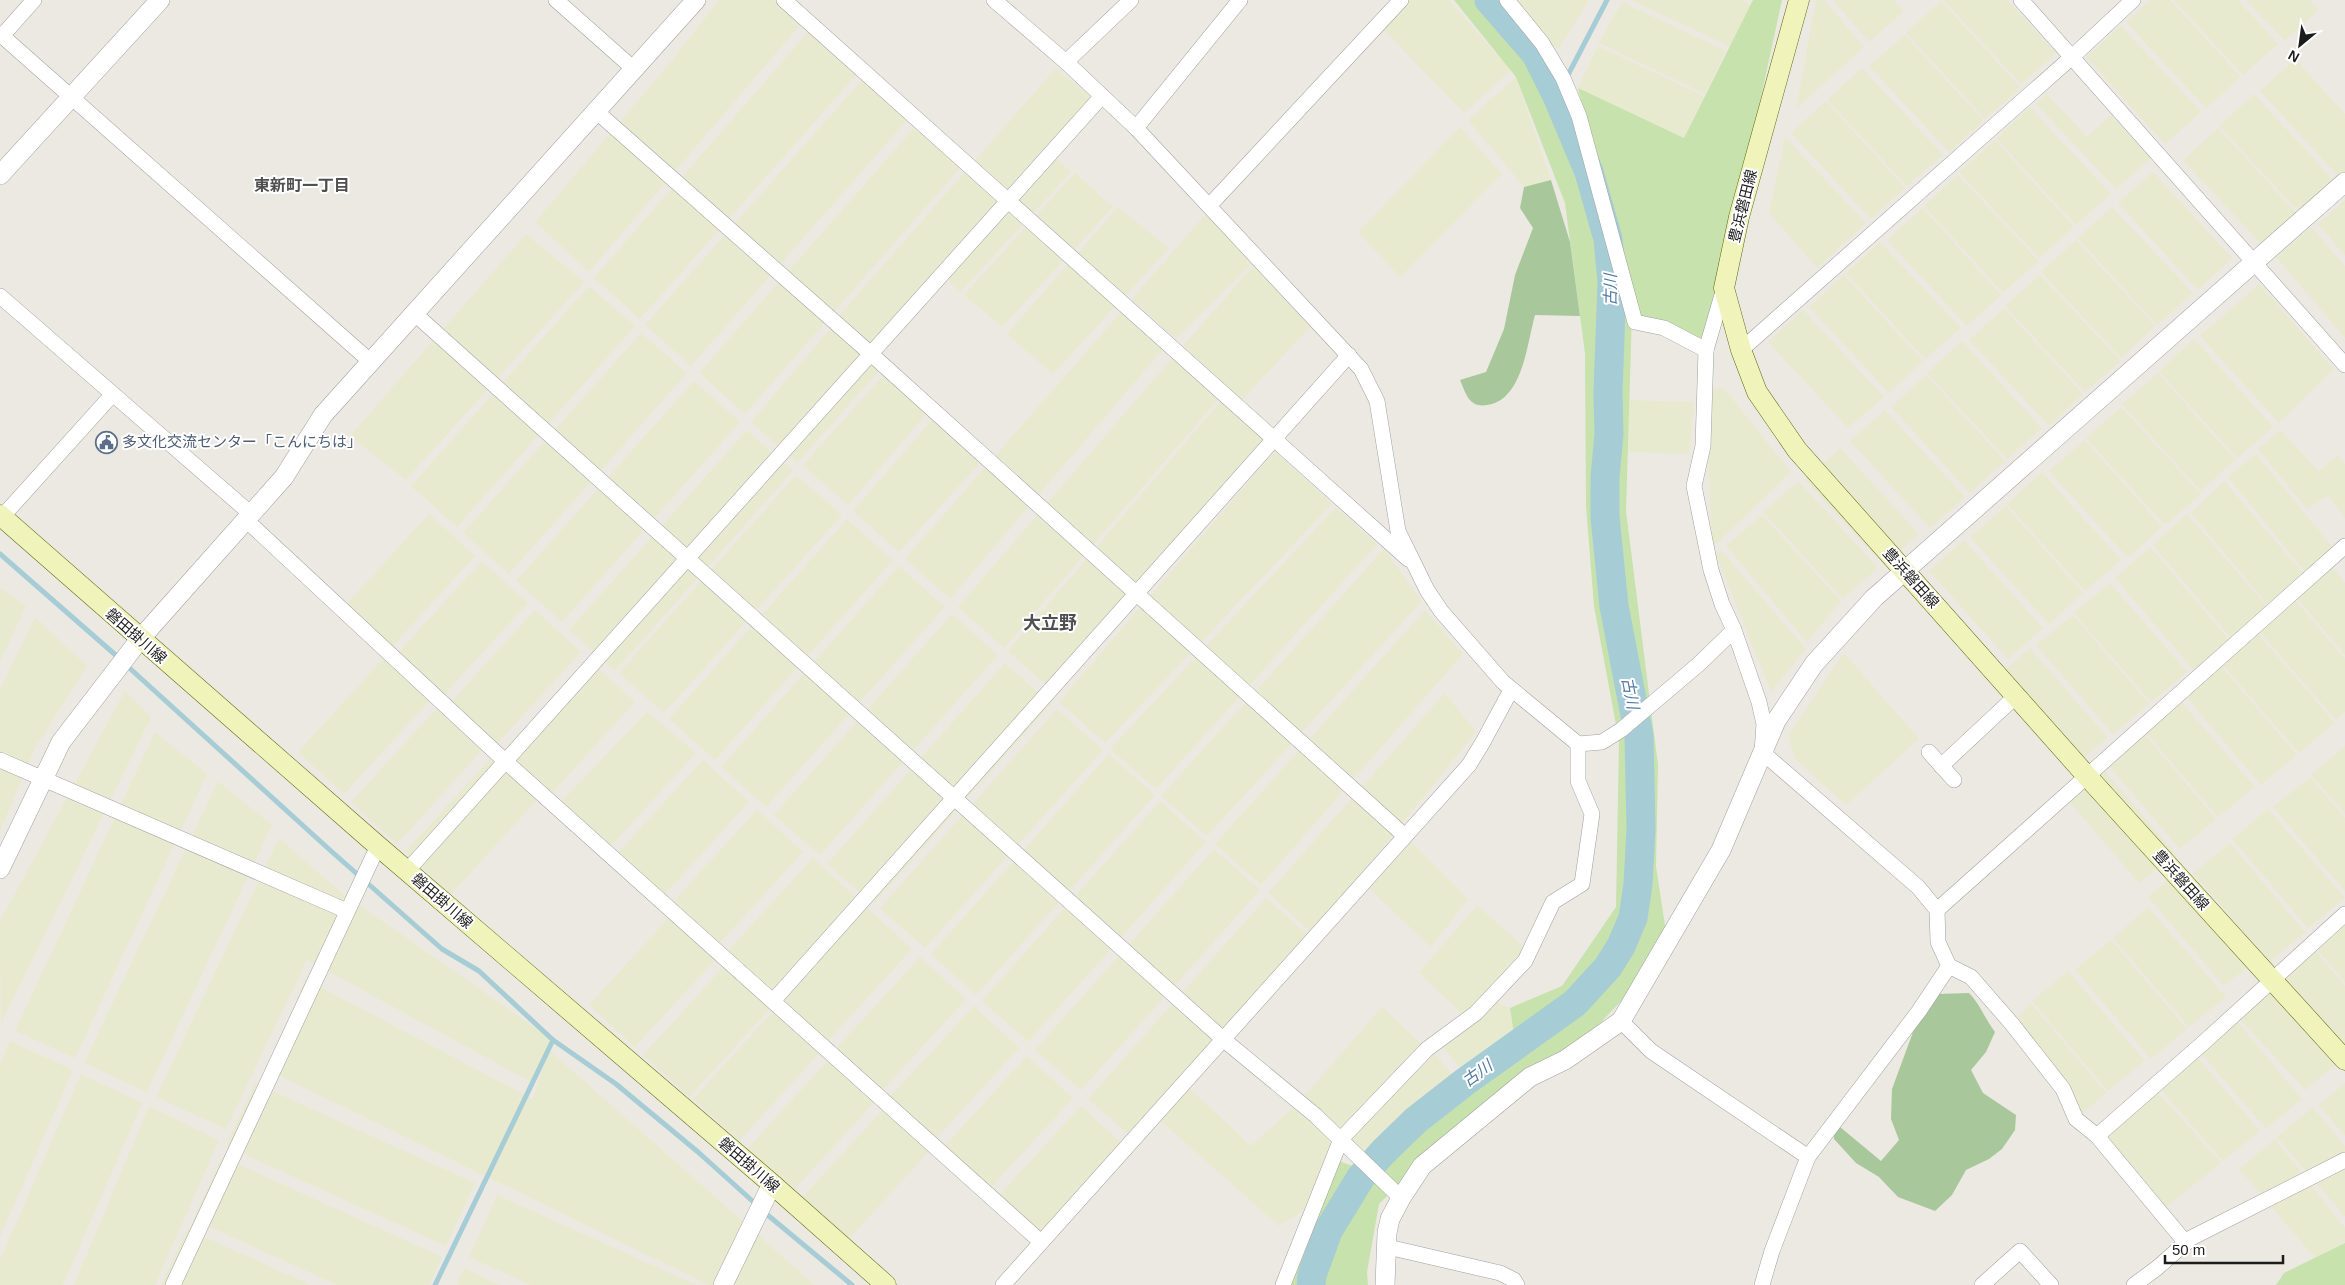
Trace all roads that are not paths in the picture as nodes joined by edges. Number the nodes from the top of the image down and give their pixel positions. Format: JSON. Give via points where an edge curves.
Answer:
{"nodes":[{"id":1,"x":34,"y":0,"type":"edge"},
{"id":2,"x":160,"y":0,"type":"edge"},
{"id":3,"x":556,"y":0,"type":"edge"},
{"id":4,"x":696,"y":0,"type":"edge"},
{"id":5,"x":784,"y":0,"type":"edge"},
{"id":6,"x":994,"y":0,"type":"edge"},
{"id":7,"x":1131,"y":0,"type":"edge"},
{"id":8,"x":1240,"y":0,"type":"edge"},
{"id":9,"x":1401,"y":0,"type":"edge"},
{"id":10,"x":1507,"y":0,"type":"edge"},
{"id":11,"x":1799,"y":0,"type":"edge"},
{"id":12,"x":2021,"y":0,"type":"edge"},
{"id":13,"x":2133,"y":0,"type":"edge"},
{"id":14,"x":1,"y":35,"type":"edge"},
{"id":15,"x":2072,"y":57,"type":"junction"},
{"id":16,"x":1066,"y":62,"type":"junction"},
{"id":17,"x":635,"y":70,"type":"junction"},
{"id":18,"x":72,"y":96,"type":"junction"},
{"id":19,"x":1102,"y":96,"type":"junction"},
{"id":20,"x":597,"y":112,"type":"junction"},
{"id":21,"x":1136,"y":128,"type":"junction"},
{"id":22,"x":3,"y":167,"type":"edge"},
{"id":23,"x":2345,"y":182,"type":"edge"},
{"id":24,"x":1008,"y":200,"type":"junction"},
{"id":25,"x":1209,"y":206,"type":"junction"},
{"id":26,"x":2255,"y":262,"type":"junction"},
{"id":27,"x":1724,"y":288,"type":"junction"},
{"id":28,"x":0,"y":296,"type":"edge"},
{"id":29,"x":415,"y":314,"type":"junction"},
{"id":30,"x":1706,"y":350,"type":"junction"},
{"id":31,"x":1741,"y":350,"type":"junction"},
{"id":32,"x":871,"y":354,"type":"junction"},
{"id":33,"x":1349,"y":356,"type":"junction"},
{"id":34,"x":371,"y":362,"type":"junction"},
{"id":35,"x":2345,"y":365,"type":"edge"},
{"id":36,"x":112,"y":395,"type":"junction"},
{"id":37,"x":1275,"y":439,"type":"junction"},
{"id":38,"x":1,"y":517,"type":"edge"},
{"id":39,"x":248,"y":517,"type":"junction"},
{"id":40,"x":2345,"y":546,"type":"edge"},
{"id":41,"x":686,"y":559,"type":"junction"},
{"id":42,"x":1413,"y":564,"type":"junction"},
{"id":43,"x":1906,"y":572,"type":"junction"},
{"id":44,"x":1136,"y":595,"type":"junction"},
{"id":45,"x":1734,"y":630,"type":"junction"},
{"id":46,"x":140,"y":639,"type":"junction"},
{"id":47,"x":1511,"y":690,"type":"junction"},
{"id":48,"x":2016,"y":696,"type":"junction"},
{"id":49,"x":1578,"y":744,"type":"junction"},
{"id":50,"x":1762,"y":752,"type":"junction"},
{"id":51,"x":1929,"y":752,"type":"dead end"},
{"id":52,"x":0,"y":760,"type":"edge"},
{"id":53,"x":505,"y":761,"type":"junction"},
{"id":54,"x":1941,"y":766,"type":"junction"},
{"id":55,"x":2086,"y":775,"type":"junction"},
{"id":56,"x":43,"y":778,"type":"junction"},
{"id":57,"x":1954,"y":780,"type":"dead end"},
{"id":58,"x":954,"y":799,"type":"junction"},
{"id":59,"x":1405,"y":836,"type":"junction"},
{"id":60,"x":378,"y":846,"type":"junction"},
{"id":61,"x":0,"y":869,"type":"edge"},
{"id":62,"x":407,"y":871,"type":"junction"},
{"id":63,"x":1937,"y":910,"type":"junction"},
{"id":64,"x":347,"y":911,"type":"junction"},
{"id":65,"x":2345,"y":914,"type":"edge"},
{"id":66,"x":1949,"y":966,"type":"junction"},
{"id":67,"x":2271,"y":980,"type":"junction"},
{"id":68,"x":773,"y":1001,"type":"junction"},
{"id":69,"x":1621,"y":1021,"type":"junction"},
{"id":70,"x":1224,"y":1040,"type":"junction"},
{"id":71,"x":2345,"y":1060,"type":"edge"},
{"id":72,"x":2097,"y":1136,"type":"junction"},
{"id":73,"x":1341,"y":1139,"type":"junction"},
{"id":74,"x":1808,"y":1157,"type":"junction"},
{"id":75,"x":2345,"y":1160,"type":"edge"},
{"id":76,"x":772,"y":1184,"type":"junction"},
{"id":77,"x":1397,"y":1195,"type":"junction"},
{"id":78,"x":1041,"y":1242,"type":"junction"},
{"id":79,"x":2186,"y":1243,"type":"junction"},
{"id":80,"x":1388,"y":1247,"type":"junction"},
{"id":81,"x":172,"y":1285,"type":"edge"},
{"id":82,"x":723,"y":1285,"type":"edge"},
{"id":83,"x":886,"y":1285,"type":"edge"},
{"id":84,"x":1003,"y":1285,"type":"edge"},
{"id":85,"x":1283,"y":1285,"type":"edge"},
{"id":86,"x":1385,"y":1285,"type":"edge"},
{"id":87,"x":1517,"y":1285,"type":"edge"},
{"id":88,"x":1762,"y":1285,"type":"edge"},
{"id":89,"x":1982,"y":1285,"type":"edge"},
{"id":90,"x":2051,"y":1285,"type":"edge"},
{"id":91,"x":2134,"y":1285,"type":"edge"}],
"edges":[{"from":1,"to":14,"type":"street"},
{"from":2,"to":18,"type":"street"},
{"from":3,"to":17,"type":"street"},
{"from":4,"to":17,"type":"street"},
{"from":5,"to":24,"type":"street"},
{"from":6,"to":16,"type":"street"},
{"from":7,"to":16,"type":"street"},
{"from":8,"to":21,"type":"street"},
{"from":9,"to":25,"type":"street"},
{"from":10,"to":30,"type":"street","via":[[1542,43],[1563,78],[1579,116],[1635,322],[1664,328]]},
{"from":11,"to":27,"type":"main road","name":"豊浜磐田線","via":[[1739,217]]},
{"from":12,"to":15,"type":"street"},
{"from":13,"to":15,"type":"street"},
{"from":14,"to":18,"type":"street"},
{"from":15,"to":26,"type":"street"},
{"from":15,"to":31,"type":"street"},
{"from":16,"to":19,"type":"street"},
{"from":17,"to":20,"type":"street"},
{"from":18,"to":22,"type":"street"},
{"from":18,"to":34,"type":"street"},
{"from":19,"to":21,"type":"street"},
{"from":19,"to":24,"type":"street"},
{"from":20,"to":29,"type":"street"},
{"from":20,"to":32,"type":"street"},
{"from":21,"to":25,"type":"street"},
{"from":23,"to":26,"type":"street"},
{"from":24,"to":32,"type":"street"},
{"from":24,"to":37,"type":"street"},
{"from":25,"to":33,"type":"street"},
{"from":26,"to":35,"type":"street"},
{"from":26,"to":43,"type":"street"},
{"from":27,"to":30,"type":"street"},
{"from":27,"to":31,"type":"main road","name":"豊浜磐田線"},
{"from":28,"to":36,"type":"street"},
{"from":29,"to":34,"type":"street"},
{"from":29,"to":41,"type":"street"},
{"from":30,"to":45,"type":"street","via":[[1703,446],[1694,486],[1711,570]]},
{"from":31,"to":43,"type":"main road","name":"豊浜磐田線","via":[[1757,392],[1797,450]]},
{"from":32,"to":41,"type":"street"},
{"from":32,"to":44,"type":"street"},
{"from":33,"to":37,"type":"street"},
{"from":33,"to":42,"type":"street","via":[[1361,369],[1377,401],[1398,530]]},
{"from":34,"to":39,"type":"street","via":[[323,415],[284,477]]},
{"from":36,"to":38,"type":"street"},
{"from":36,"to":39,"type":"street"},
{"from":37,"to":42,"type":"street"},
{"from":37,"to":44,"type":"street"},
{"from":38,"to":46,"type":"main road","name":"磐田掛川線"},
{"from":39,"to":46,"type":"street"},
{"from":39,"to":53,"type":"street"},
{"from":40,"to":55,"type":"street"},
{"from":41,"to":53,"type":"street"},
{"from":41,"to":58,"type":"street"},
{"from":42,"to":47,"type":"street","via":[[1441,611]]},
{"from":43,"to":48,"type":"main road","name":"豊浜磐田線"},
{"from":43,"to":50,"type":"street","via":[[1874,598],[1814,664],[1776,721]]},
{"from":44,"to":58,"type":"street"},
{"from":44,"to":59,"type":"street"},
{"from":45,"to":49,"type":"street","via":[[1620,730],[1602,742]]},
{"from":45,"to":50,"type":"street","via":[[1760,702],[1764,724]]},
{"from":46,"to":56,"type":"street","via":[[62,742]]},
{"from":46,"to":60,"type":"main road","name":"磐田掛川線"},
{"from":47,"to":49,"type":"street"},
{"from":47,"to":59,"type":"street","via":[[1469,765]]},
{"from":48,"to":54,"type":"street"},
{"from":48,"to":55,"type":"main road","name":"豊浜磐田線"},
{"from":49,"to":73,"type":"street","via":[[1578,781],[1592,814],[1582,884],[1553,902],[1525,961],[1476,1013],[1427,1049]]},
{"from":50,"to":63,"type":"street","via":[[1918,887]]},
{"from":50,"to":69,"type":"street","via":[[1721,850]]},
{"from":51,"to":54,"type":"street"},
{"from":52,"to":56,"type":"street"},
{"from":53,"to":62,"type":"street"},
{"from":53,"to":68,"type":"street"},
{"from":54,"to":57,"type":"street"},
{"from":55,"to":63,"type":"street"},
{"from":55,"to":67,"type":"main road","name":"豊浜磐田線"},
{"from":56,"to":61,"type":"street"},
{"from":56,"to":64,"type":"street"},
{"from":58,"to":68,"type":"street"},
{"from":58,"to":70,"type":"street"},
{"from":59,"to":70,"type":"street"},
{"from":60,"to":62,"type":"main road","name":"磐田掛川線"},
{"from":60,"to":64,"type":"street"},
{"from":62,"to":76,"type":"main road","name":"磐田掛川線"},
{"from":63,"to":66,"type":"street","via":[[1938,942]]},
{"from":64,"to":81,"type":"street"},
{"from":65,"to":67,"type":"street"},
{"from":66,"to":72,"type":"street","via":[[1971,977],[1989,997],[2063,1089],[2076,1119]]},
{"from":66,"to":74,"type":"street","via":[[1919,1011]]},
{"from":67,"to":71,"type":"main road","name":"豊浜磐田線"},
{"from":67,"to":72,"type":"street"},
{"from":68,"to":78,"type":"street"},
{"from":69,"to":74,"type":"street","via":[[1651,1051]]},
{"from":69,"to":77,"type":"street","via":[[1565,1060],[1530,1077],[1422,1166]]},
{"from":70,"to":73,"type":"street"},
{"from":70,"to":78,"type":"street"},
{"from":72,"to":79,"type":"street"},
{"from":73,"to":77,"type":"street"},
{"from":73,"to":85,"type":"street"},
{"from":74,"to":88,"type":"street"},
{"from":75,"to":79,"type":"street"},
{"from":76,"to":82,"type":"street"},
{"from":76,"to":83,"type":"main road","name":"磐田掛川線"},
{"from":77,"to":80,"type":"street","via":[[1390,1219]]},
{"from":78,"to":84,"type":"street"},
{"from":79,"to":91,"type":"street"},
{"from":80,"to":86,"type":"street"},
{"from":80,"to":87,"type":"street","via":[[1500,1273]]},
{"from":89,"to":90,"type":"street","via":[[2020,1251]]}]}
